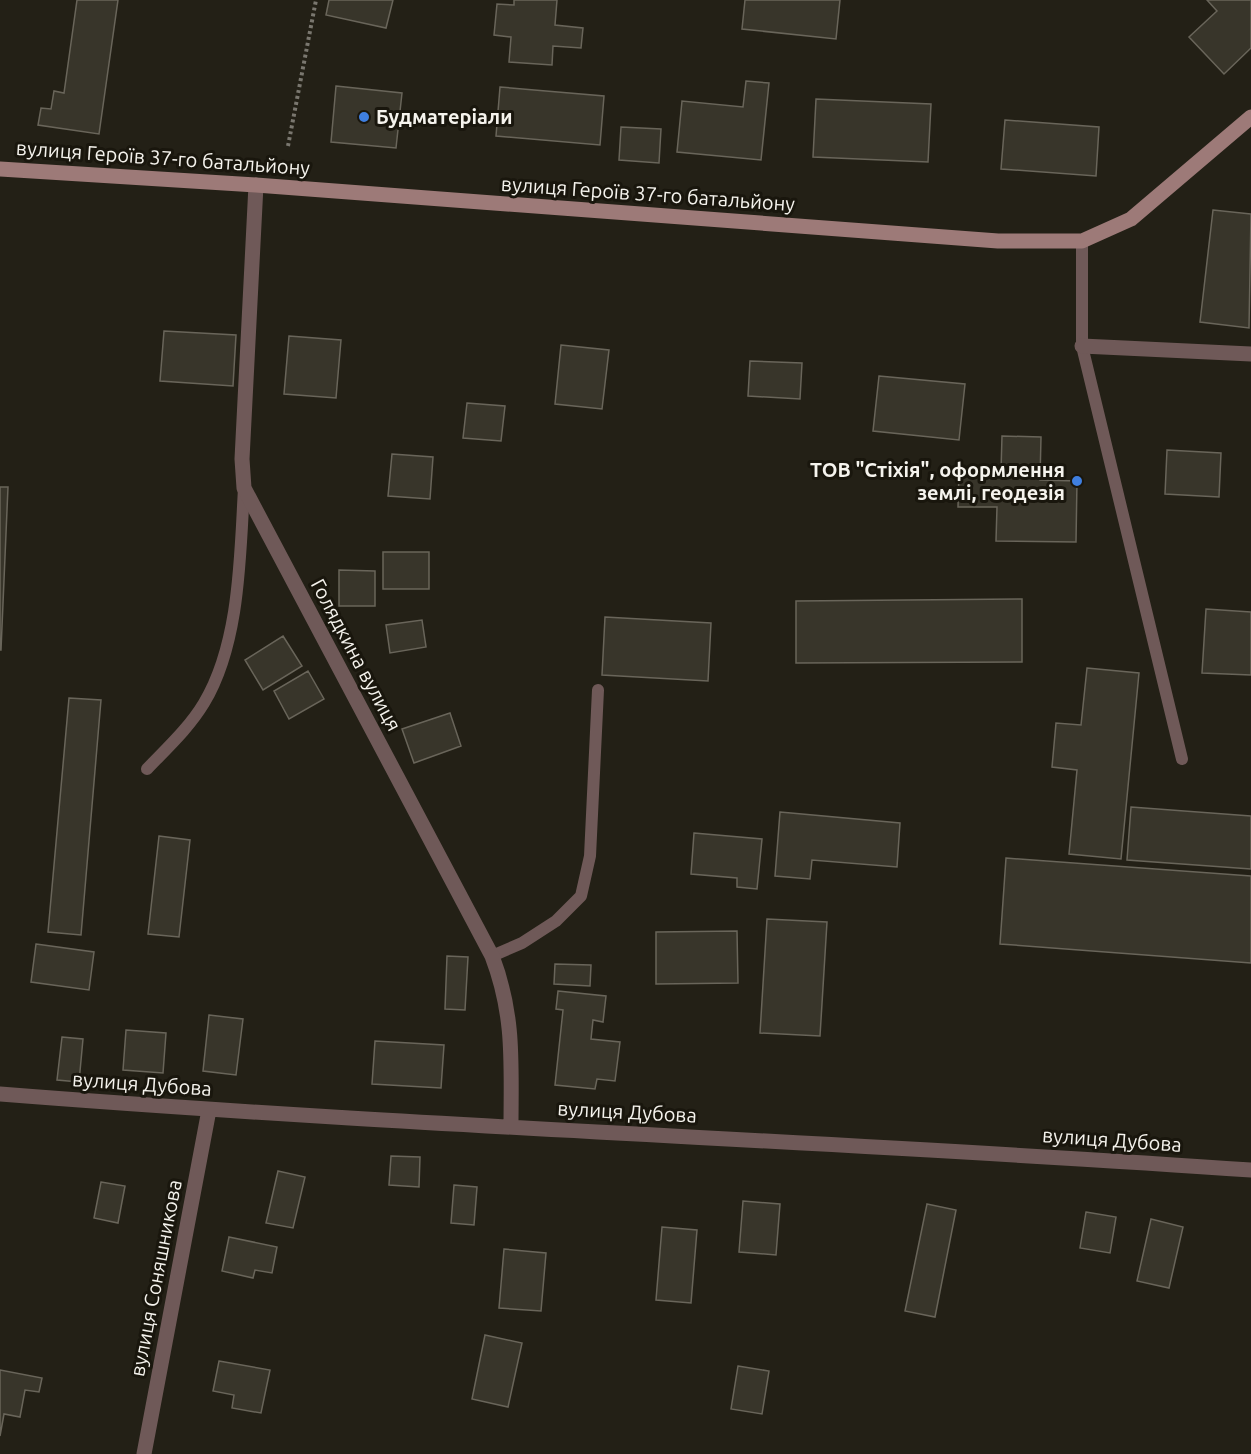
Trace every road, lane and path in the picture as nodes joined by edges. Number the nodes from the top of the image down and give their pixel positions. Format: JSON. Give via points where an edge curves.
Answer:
{"nodes":[{"id":1,"x":316,"y":0,"type":"edge"},
{"id":2,"x":1251,"y":117,"type":"edge"},
{"id":3,"x":288,"y":146,"type":"dead end"},
{"id":4,"x":0,"y":169,"type":"edge"},
{"id":5,"x":256,"y":185,"type":"junction"},
{"id":6,"x":1082,"y":241,"type":"junction"},
{"id":7,"x":1082,"y":346,"type":"junction"},
{"id":8,"x":1251,"y":354,"type":"edge"},
{"id":9,"x":244,"y":488,"type":"junction"},
{"id":10,"x":598,"y":690,"type":"dead end"},
{"id":11,"x":1182,"y":759,"type":"dead end"},
{"id":12,"x":147,"y":769,"type":"dead end"},
{"id":13,"x":492,"y":956,"type":"junction"},
{"id":14,"x":0,"y":1094,"type":"edge"},
{"id":15,"x":209,"y":1110,"type":"junction"},
{"id":16,"x":511,"y":1127,"type":"junction"},
{"id":17,"x":1251,"y":1170,"type":"edge"},
{"id":18,"x":144,"y":1454,"type":"edge"}],
"edges":[{"from":1,"to":3,"type":"path"},
{"from":2,"to":6,"type":"street","name":"вулиця Героїв 37-го батальйону","via":[[1131,219]]},
{"from":4,"to":5,"type":"street","name":"вулиця Героїв 37-го батальйону"},
{"from":5,"to":6,"type":"street","name":"вулиця Героїв 37-го батальйону","via":[[998,241]]},
{"from":5,"to":9,"type":"street","name":"Голядкина вулиця","via":[[242,459]]},
{"from":6,"to":7,"type":"lane"},
{"from":7,"to":8,"type":"street"},
{"from":7,"to":11,"type":"lane"},
{"from":9,"to":12,"type":"lane","via":[[238,586],[230,636],[205,702],[182,734]]},
{"from":9,"to":13,"type":"street","name":"Голядкина вулиця"},
{"from":10,"to":13,"type":"lane","via":[[590,856],[581,896],[556,921]]},
{"from":13,"to":16,"type":"street","name":"Голядкина вулиця","via":[[504,988],[510,1023]]},
{"from":14,"to":15,"type":"street","name":"вулиця Дубова"},
{"from":15,"to":16,"type":"street","name":"вулиця Дубова"},
{"from":15,"to":18,"type":"street","name":"вулиця Соняшникова"},
{"from":16,"to":17,"type":"street","name":"вулиця Дубова"}]}
